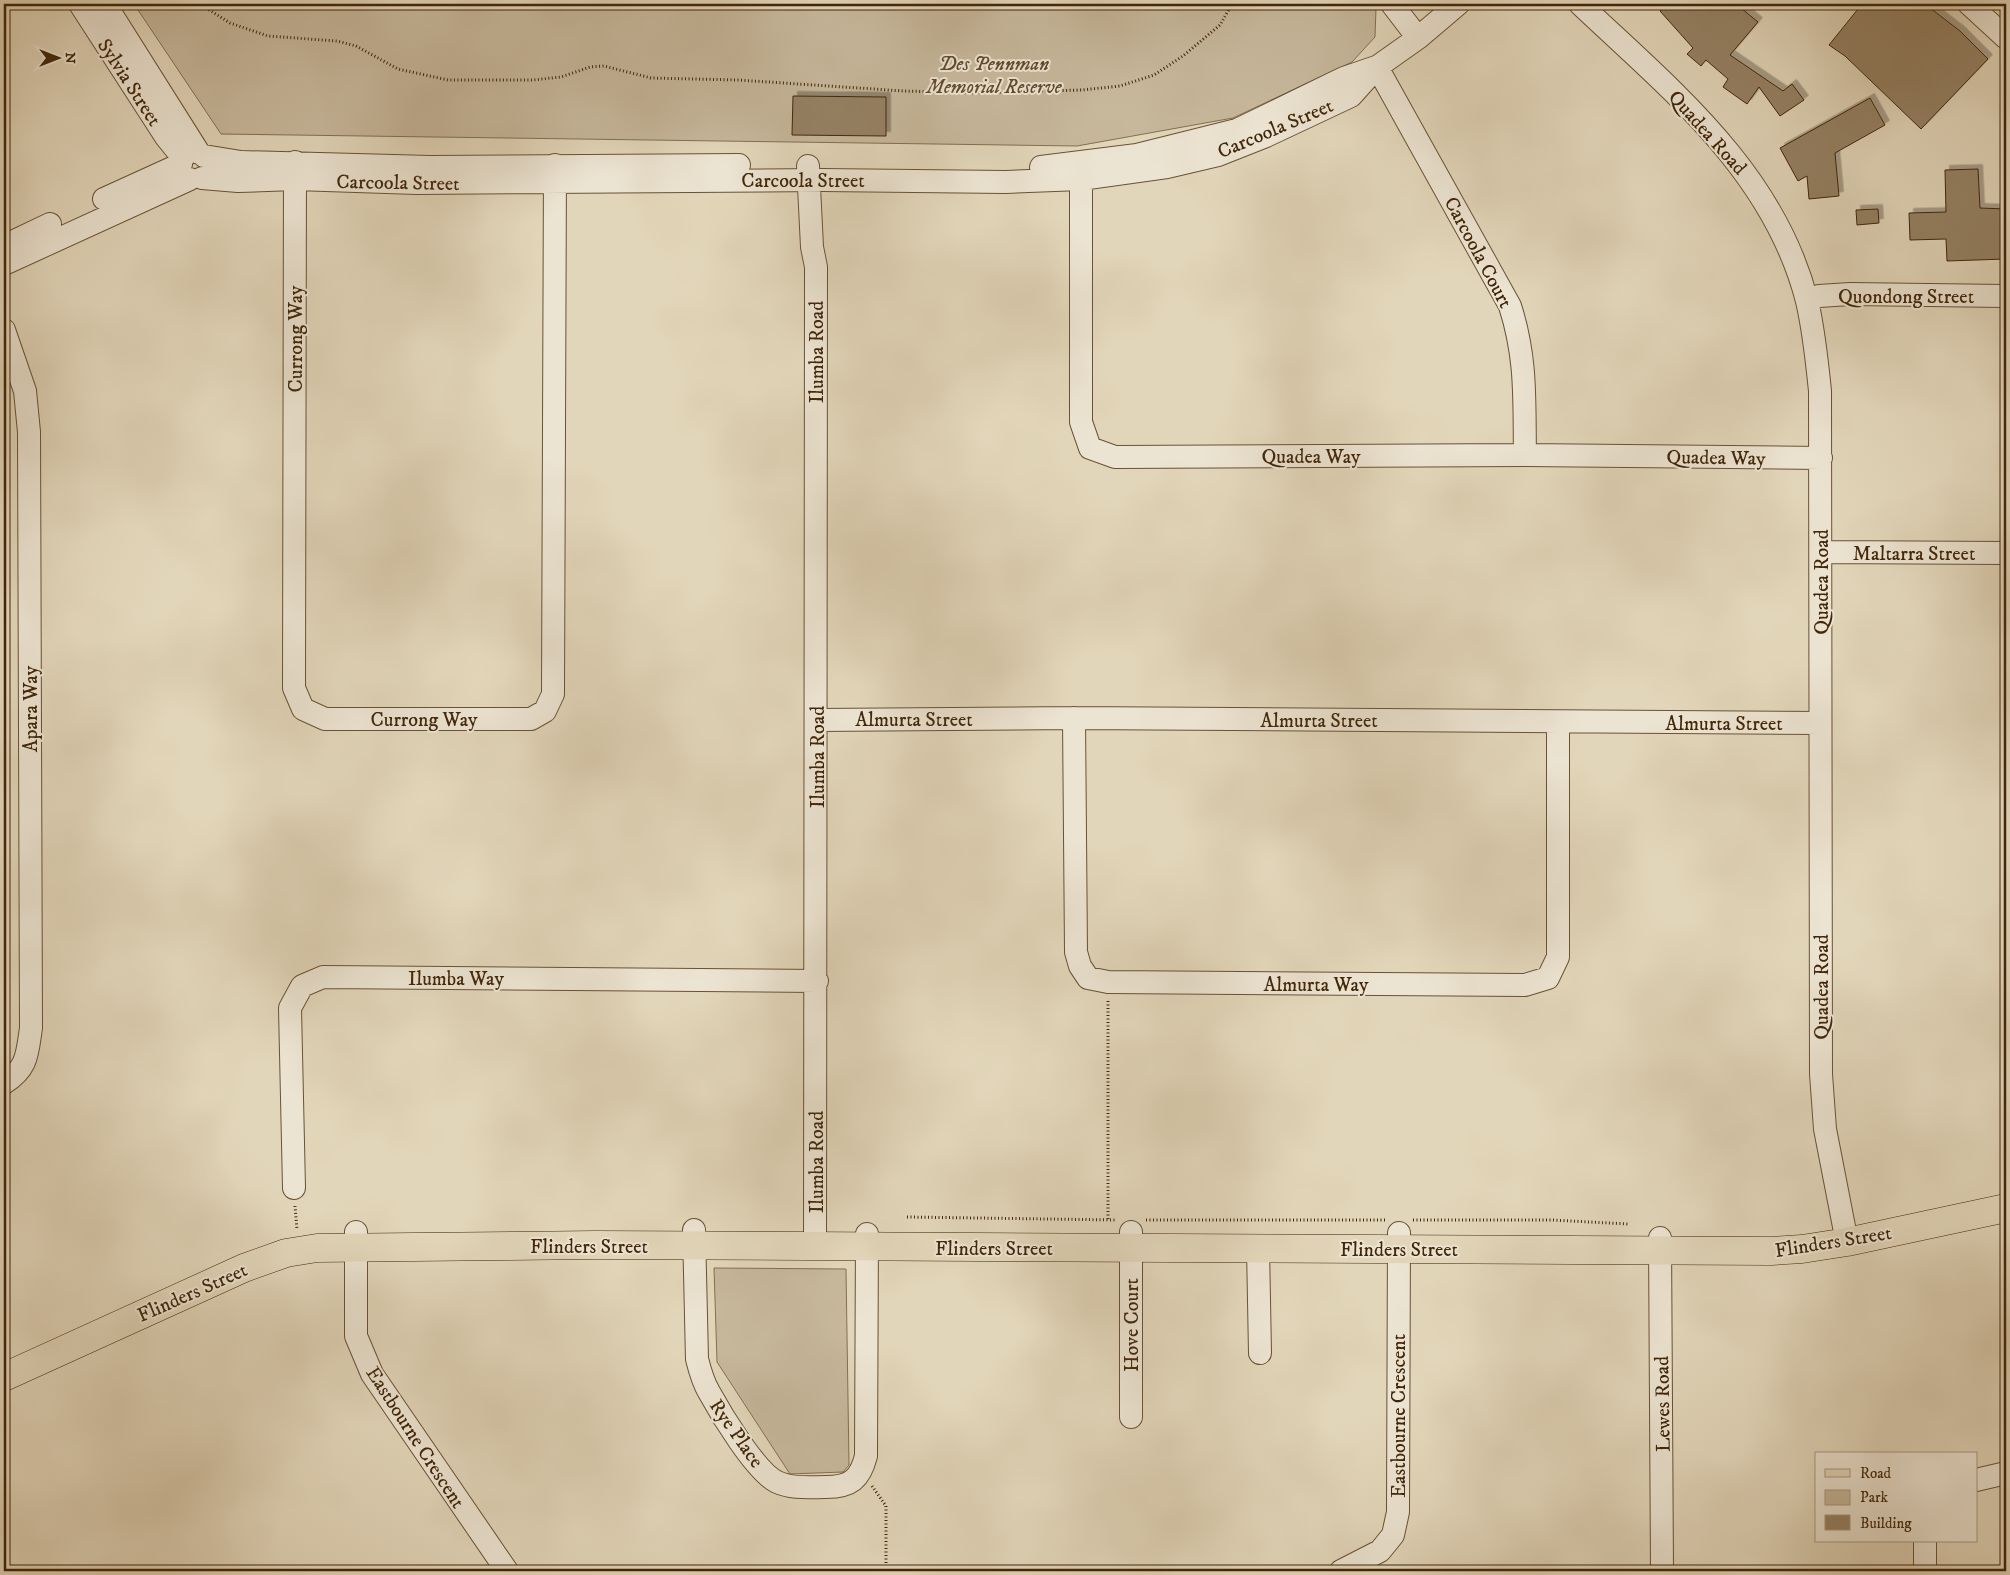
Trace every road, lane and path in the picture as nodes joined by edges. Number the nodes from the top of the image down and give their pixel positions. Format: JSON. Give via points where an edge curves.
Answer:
{"nodes":[{"id":1,"x":80,"y":4,"type":"edge"},
{"id":2,"x":104,"y":4,"type":"edge"},
{"id":3,"x":200,"y":4,"type":"edge"},
{"id":4,"x":1232,"y":4,"type":"edge"},
{"id":5,"x":1392,"y":4,"type":"edge"},
{"id":6,"x":1458,"y":4,"type":"edge"},
{"id":7,"x":1580,"y":4,"type":"edge"},
{"id":8,"x":1969,"y":4,"type":"edge"},
{"id":9,"x":1418,"y":38,"type":"junction"},
{"id":10,"x":2006,"y":38,"type":"edge"},
{"id":11,"x":1377,"y":66,"type":"junction"},
{"id":12,"x":193,"y":165,"type":"junction"},
{"id":13,"x":295,"y":171,"type":"junction"},
{"id":14,"x":1081,"y":171,"type":"junction"},
{"id":15,"x":815,"y":173,"type":"junction"},
{"id":16,"x":555,"y":174,"type":"junction"},
{"id":17,"x":89,"y":214,"type":"junction"},
{"id":18,"x":4,"y":246,"type":"edge"},
{"id":19,"x":4,"y":264,"type":"edge"},
{"id":20,"x":2006,"y":296,"type":"edge"},
{"id":21,"x":1807,"y":300,"type":"junction"},
{"id":22,"x":4,"y":330,"type":"edge"},
{"id":23,"x":1525,"y":455,"type":"junction"},
{"id":24,"x":1821,"y":458,"type":"junction"},
{"id":25,"x":1822,"y":552,"type":"junction"},
{"id":26,"x":2006,"y":553,"type":"edge"},
{"id":27,"x":1074,"y":718,"type":"junction"},
{"id":28,"x":817,"y":720,"type":"junction"},
{"id":29,"x":1558,"y":722,"type":"junction"},
{"id":30,"x":1820,"y":723,"type":"junction"},
{"id":31,"x":817,"y":981,"type":"junction"},
{"id":32,"x":1108,"y":982,"type":"junction"},
{"id":33,"x":4,"y":1083,"type":"edge"},
{"id":34,"x":294,"y":1188,"type":"joint"},
{"id":35,"x":2006,"y":1193,"type":"edge"},
{"id":36,"x":2006,"y":1208,"type":"edge"},
{"id":37,"x":907,"y":1217,"type":"dead end"},
{"id":38,"x":1628,"y":1224,"type":"dead end"},
{"id":39,"x":1126,"y":1228,"type":"junction"},
{"id":40,"x":1397,"y":1230,"type":"junction"},
{"id":41,"x":298,"y":1235,"type":"junction"},
{"id":42,"x":1845,"y":1235,"type":"junction"},
{"id":43,"x":694,"y":1238,"type":"junction"},
{"id":44,"x":356,"y":1239,"type":"junction"},
{"id":45,"x":815,"y":1240,"type":"junction"},
{"id":46,"x":867,"y":1240,"type":"junction"},
{"id":47,"x":1660,"y":1244,"type":"junction"},
{"id":48,"x":1258,"y":1248,"type":"junction"},
{"id":49,"x":1256,"y":1344,"type":"dead end"},
{"id":50,"x":4,"y":1362,"type":"edge"},
{"id":51,"x":4,"y":1377,"type":"edge"},
{"id":52,"x":1131,"y":1417,"type":"dead end"},
{"id":53,"x":862,"y":1471,"type":"junction"},
{"id":54,"x":2006,"y":1473,"type":"edge"},
{"id":55,"x":1978,"y":1480,"type":"edge"},
{"id":56,"x":1925,"y":1542,"type":"edge"},
{"id":57,"x":507,"y":1571,"type":"edge"},
{"id":58,"x":886,"y":1571,"type":"edge"},
{"id":59,"x":1341,"y":1571,"type":"edge"},
{"id":60,"x":1662,"y":1571,"type":"edge"},
{"id":61,"x":1924,"y":1571,"type":"edge"}],
"edges":[{"from":1,"to":12,"type":"street","name":"Sylvia Street","via":[[166,137]]},
{"from":2,"to":12,"type":"street","name":"Sylvia Street"},
{"from":3,"to":4,"type":"path","via":[[230,23],[268,36],[337,41],[356,46],[398,69],[448,80],[533,80],[604,66],[651,78],[973,93],[1082,90],[1120,86],[1154,75],[1220,25]]},
{"from":5,"to":9,"type":"street"},
{"from":6,"to":9,"type":"street","name":"Carcoola Street"},
{"from":7,"to":21,"type":"street","name":"Quadea Road","via":[[1706,123],[1745,171],[1776,222]]},
{"from":8,"to":10,"type":"street"},
{"from":9,"to":11,"type":"street","name":"Carcoola Street"},
{"from":11,"to":14,"type":"street","name":"Carcoola Street","via":[[1351,96],[1266,136],[1218,154],[1167,167]]},
{"from":11,"to":23,"type":"street","name":"Carcoola Court","via":[[1510,306],[1524,362]]},
{"from":12,"to":13,"type":"street","name":"Carcoola Street","via":[[238,182]]},
{"from":12,"to":17,"type":"street","name":"Carcoola Street"},
{"from":13,"to":16,"type":"street","name":"Carcoola Street"},
{"from":13,"to":16,"type":"street","name":"Currong Way","via":[[294,688],[303,710],[325,719],[531,719],[545,711],[553,694]]},
{"from":14,"to":15,"type":"street","name":"Carcoola Street","via":[[1006,182]]},
{"from":14,"to":23,"type":"street","name":"Quadea Way","via":[[1081,422],[1090,448],[1115,457]]},
{"from":15,"to":16,"type":"street","name":"Carcoola Street"},
{"from":15,"to":28,"type":"street","name":"Ilumba Road","via":[[812,246],[816,268]]},
{"from":17,"to":18,"type":"street","name":"Carcoola Street"},
{"from":17,"to":19,"type":"street","name":"Carcoola Street"},
{"from":20,"to":21,"type":"street","name":"Quondong Street","via":[[1850,294]]},
{"from":21,"to":24,"type":"street","name":"Quadea Road","via":[[1820,391]]},
{"from":22,"to":33,"type":"street","name":"Apara Way","via":[[25,391],[30,432],[31,989],[27,1059],[16,1075]]},
{"from":23,"to":24,"type":"street","name":"Quadea Way"},
{"from":24,"to":25,"type":"street","name":"Quadea Road"},
{"from":25,"to":26,"type":"street","name":"Maltarra Street"},
{"from":25,"to":30,"type":"street","name":"Quadea Road"},
{"from":27,"to":28,"type":"street","name":"Almurta Street"},
{"from":27,"to":29,"type":"street","name":"Almurta Street"},
{"from":27,"to":32,"type":"street","name":"Almurta Way","via":[[1076,952],[1088,978]]},
{"from":28,"to":31,"type":"street","name":"Ilumba Road"},
{"from":29,"to":30,"type":"street","name":"Almurta Street"},
{"from":29,"to":32,"type":"street","name":"Almurta Way","via":[[1558,957],[1548,978],[1525,985]]},
{"from":30,"to":42,"type":"street","name":"Quadea Road","via":[[1821,1074],[1825,1129]]},
{"from":31,"to":34,"type":"street","name":"Ilumba Way","via":[[323,977],[302,986],[290,1008]]},
{"from":31,"to":45,"type":"street","name":"Ilumba Road"},
{"from":32,"to":39,"type":"path"},
{"from":34,"to":41,"type":"path"},
{"from":35,"to":42,"type":"main road","name":"Flinders Street"},
{"from":36,"to":42,"type":"main road","name":"Flinders Street"},
{"from":37,"to":39,"type":"path"},
{"from":38,"to":40,"type":"path","via":[[1552,1220]]},
{"from":39,"to":40,"type":"main road","name":"Flinders Street"},
{"from":39,"to":40,"type":"path"},
{"from":39,"to":46,"type":"main road","name":"Flinders Street"},
{"from":39,"to":48,"type":"main road","name":"Flinders Street"},
{"from":39,"to":52,"type":"street","name":"Hove Court"},
{"from":40,"to":47,"type":"main road","name":"Flinders Street"},
{"from":40,"to":48,"type":"main road","name":"Flinders Street"},
{"from":40,"to":59,"type":"street","name":"Eastbourne Crescent","via":[[1398,1512],[1393,1535],[1380,1551]]},
{"from":41,"to":44,"type":"main road","name":"Flinders Street"},
{"from":41,"to":50,"type":"main road","name":"Flinders Street","via":[[224,1258]]},
{"from":42,"to":47,"type":"main road","name":"Flinders Street","via":[[1808,1232]]},
{"from":43,"to":44,"type":"main road","name":"Flinders Street","via":[[449,1248]]},
{"from":43,"to":45,"type":"main road","name":"Flinders Street"},
{"from":43,"to":53,"type":"street","name":"Rye Place","via":[[697,1359],[702,1377],[760,1470],[777,1482],[794,1487],[836,1487],[853,1482]]},
{"from":44,"to":51,"type":"main road","name":"Flinders Street","via":[[286,1254],[244,1268]]},
{"from":44,"to":57,"type":"street","name":"Eastbourne Crescent","via":[[356,1336],[372,1374]]},
{"from":45,"to":46,"type":"main road","name":"Flinders Street"},
{"from":46,"to":53,"type":"street","via":[[866,1456]]},
{"from":47,"to":60,"type":"street","name":"Lewes Road"},
{"from":48,"to":49,"type":"street","via":[[1254,1304]]},
{"from":53,"to":58,"type":"path","via":[[886,1506]]},
{"from":54,"to":55,"type":"street"},
{"from":56,"to":61,"type":"street"}]}
